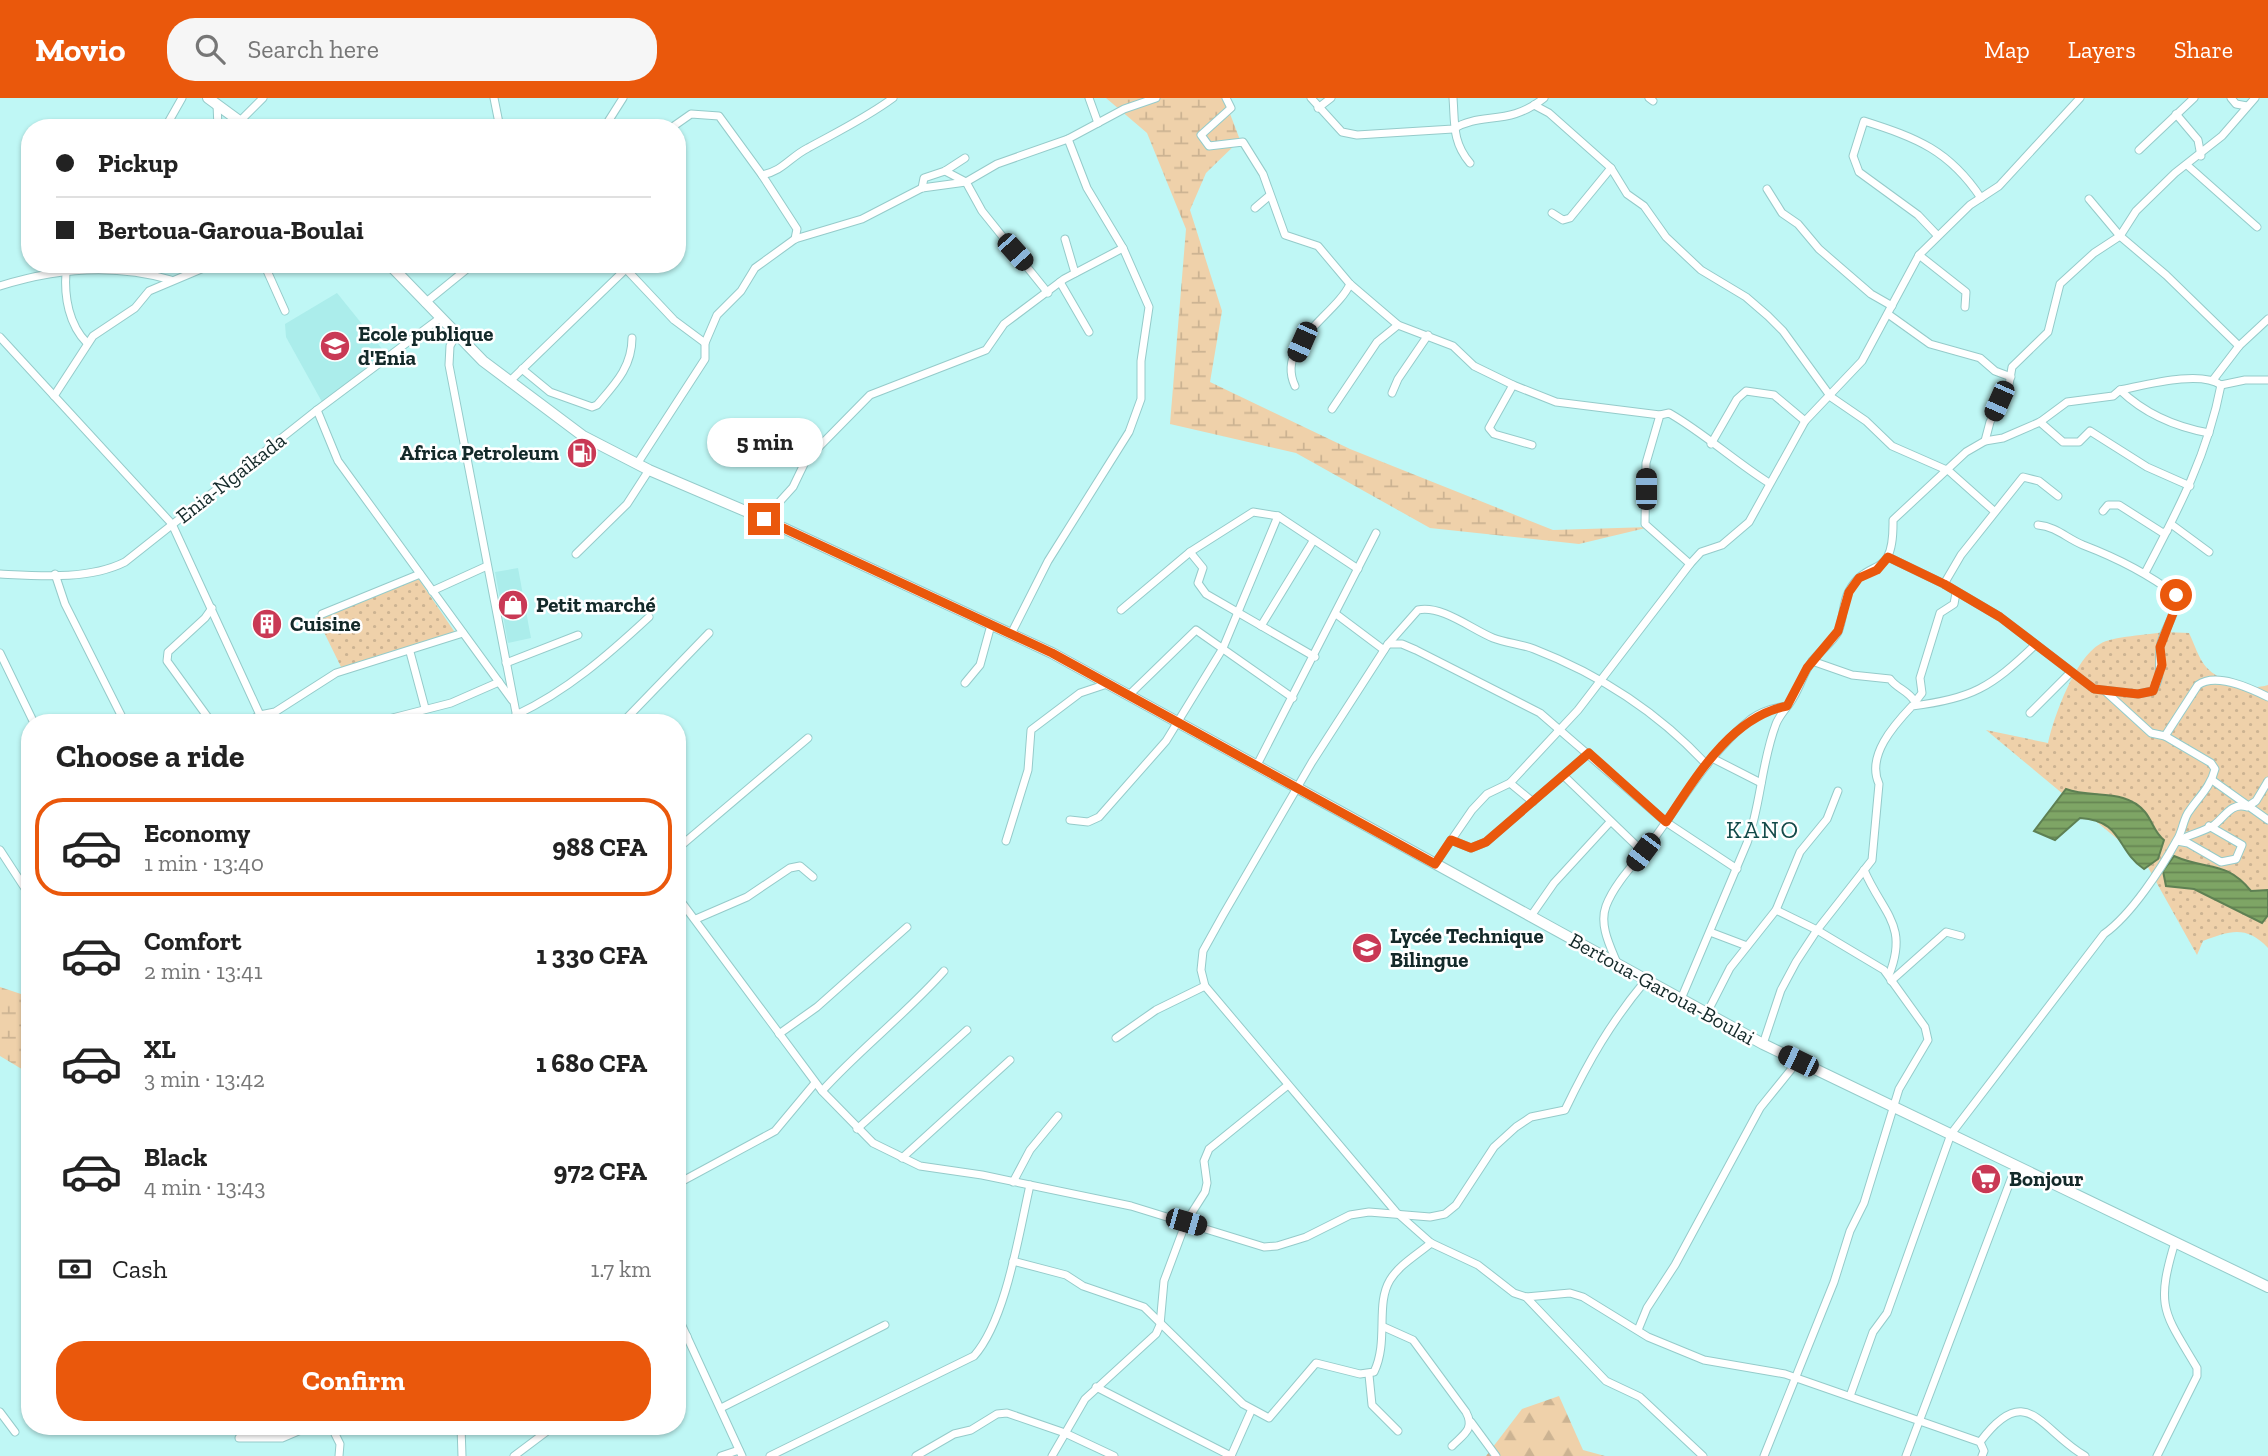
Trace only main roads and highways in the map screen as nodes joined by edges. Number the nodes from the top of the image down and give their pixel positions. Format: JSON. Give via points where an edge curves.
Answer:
{"nodes":[{"id":1,"x":212,"y":101,"type":"edge"},
{"id":2,"x":238,"y":119,"type":"edge"},
{"id":3,"x":397,"y":273,"type":"edge"},
{"id":4,"x":2268,"y":1287,"type":"edge"}],
"edges":[{"from":1,"to":2,"type":"highway"},
{"from":3,"to":4,"type":"highway","name":"Bertoua-Garoua-Boulai","via":[[509,382],[583,436],[1011,634],[1763,1044]]}]}
